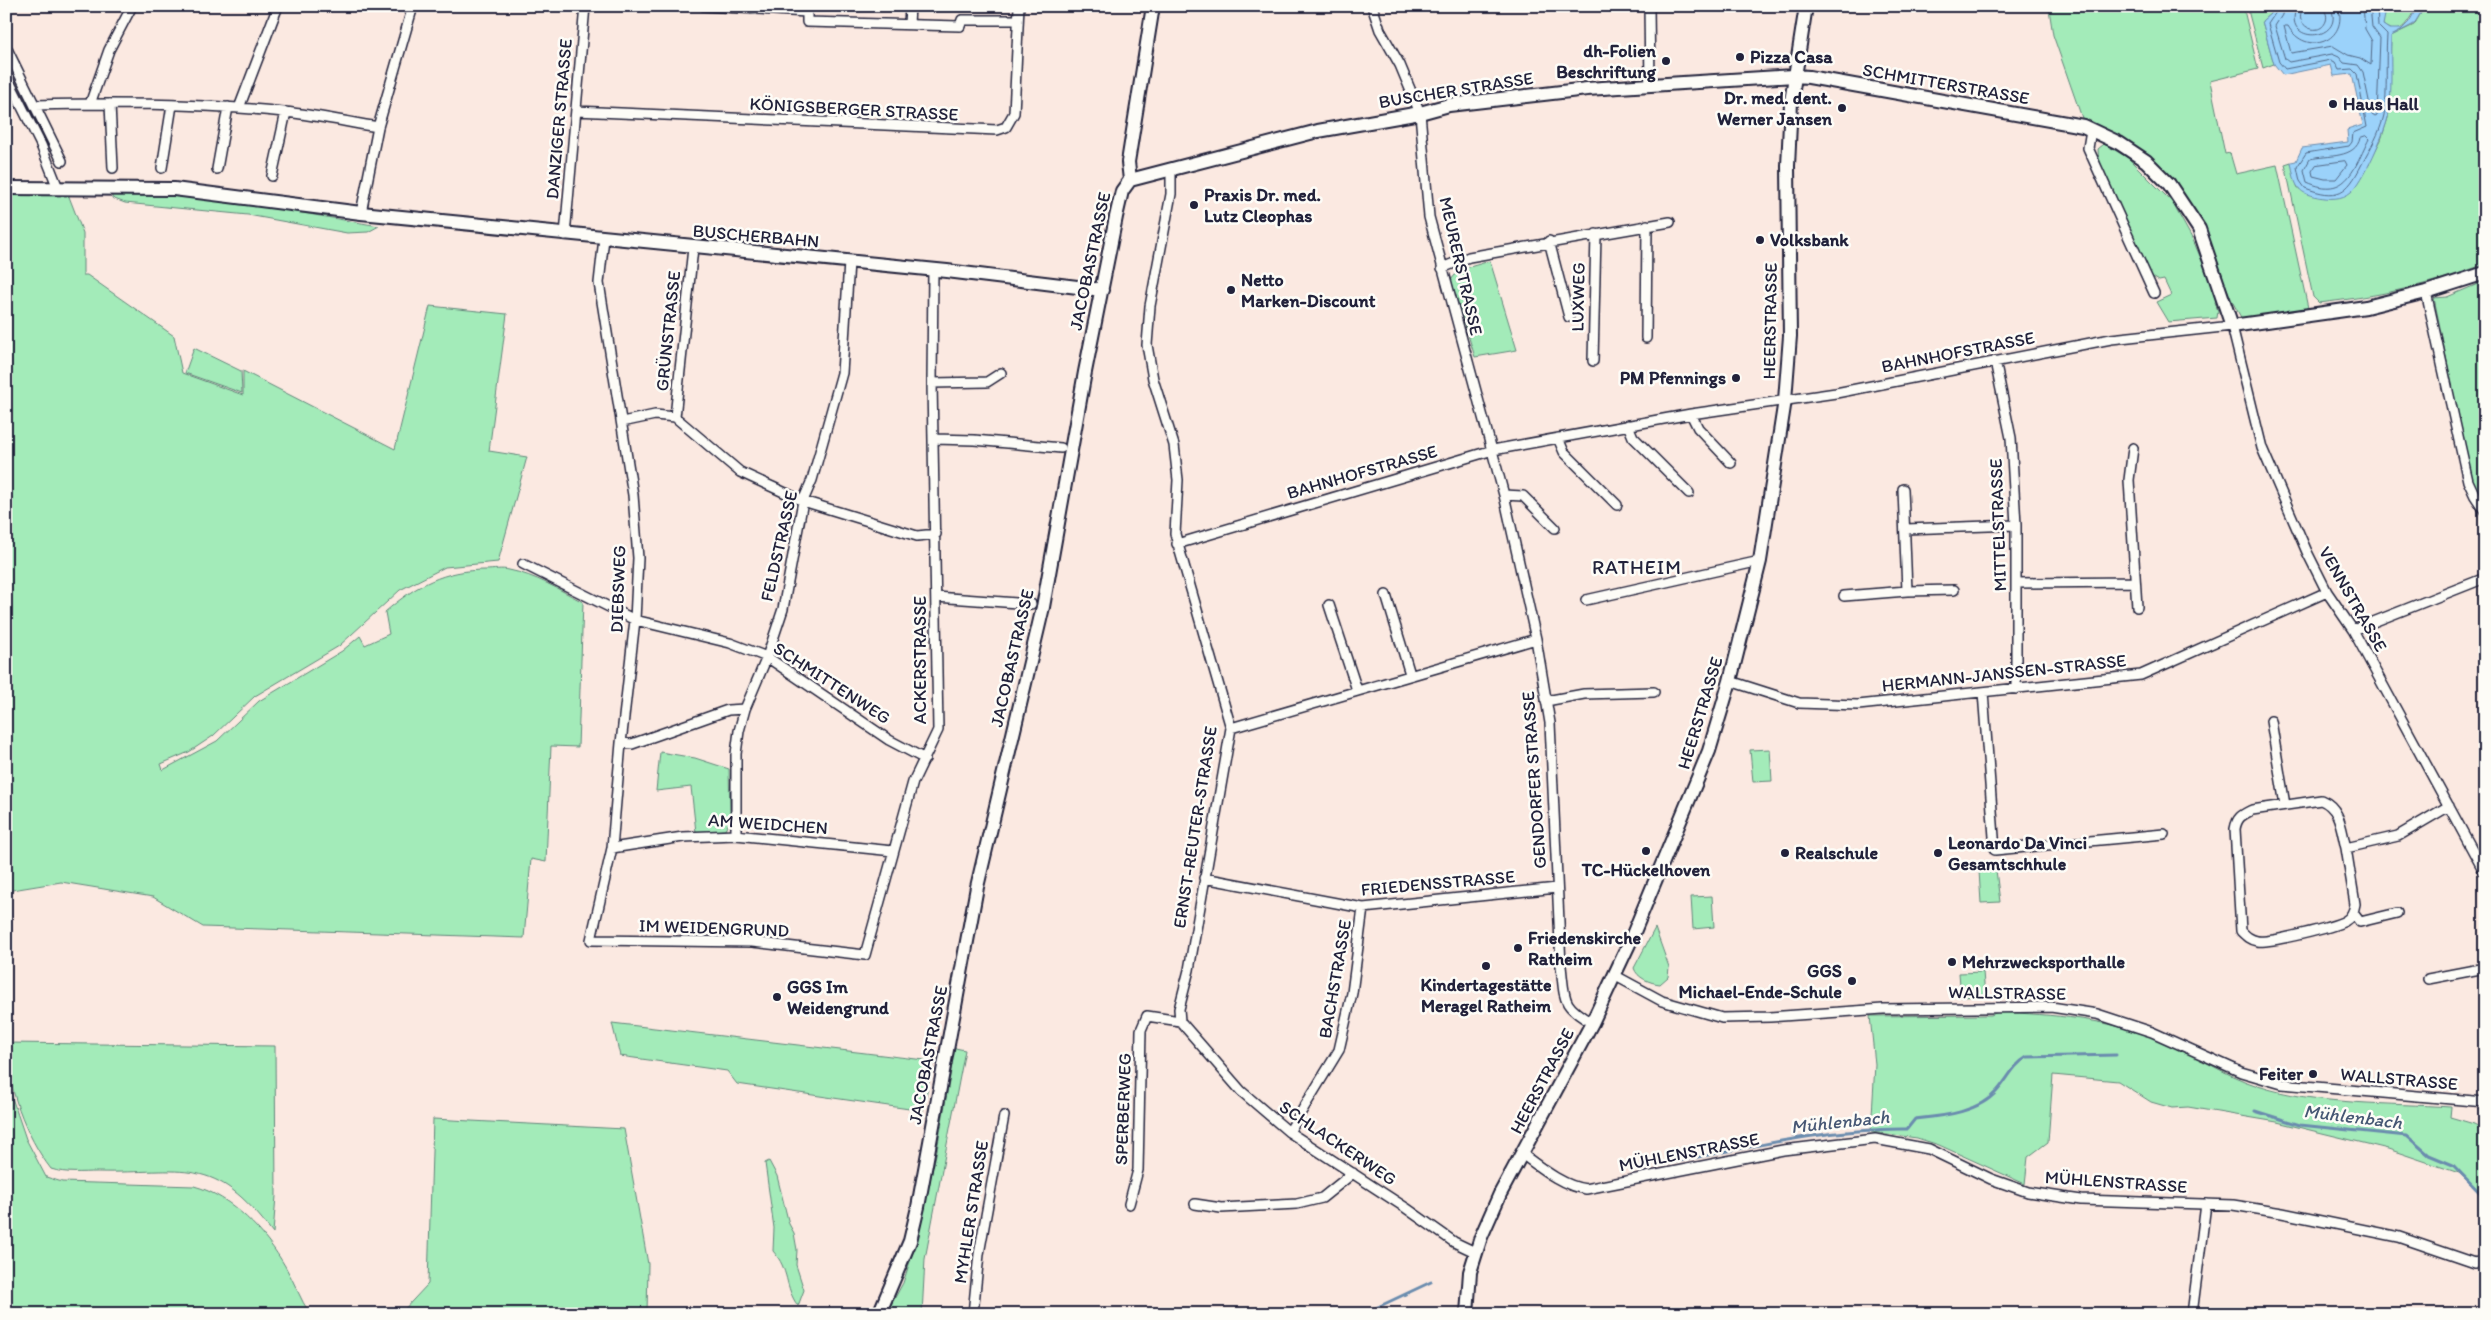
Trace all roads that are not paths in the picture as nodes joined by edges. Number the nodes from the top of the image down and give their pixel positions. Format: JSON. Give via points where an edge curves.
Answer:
{"nodes":[{"id":1,"x":132,"y":6,"type":"edge"},
{"id":2,"x":278,"y":6,"type":"edge"},
{"id":3,"x":413,"y":6,"type":"edge"},
{"id":4,"x":585,"y":6,"type":"edge"},
{"id":5,"x":704,"y":6,"type":"edge"},
{"id":6,"x":910,"y":6,"type":"edge"},
{"id":7,"x":1019,"y":6,"type":"edge"},
{"id":8,"x":1153,"y":6,"type":"edge"},
{"id":9,"x":1372,"y":6,"type":"edge"},
{"id":10,"x":1649,"y":6,"type":"edge"},
{"id":11,"x":1806,"y":6,"type":"edge"},
{"id":12,"x":807,"y":9,"type":"edge"},
{"id":13,"x":1018,"y":20,"type":"junction"},
{"id":14,"x":909,"y":24,"type":"junction"},
{"id":15,"x":6,"y":47,"type":"edge"},
{"id":16,"x":6,"y":75,"type":"edge"},
{"id":17,"x":1794,"y":76,"type":"junction"},
{"id":18,"x":1650,"y":86,"type":"junction"},
{"id":19,"x":90,"y":104,"type":"junction"},
{"id":20,"x":110,"y":104,"type":"junction"},
{"id":21,"x":36,"y":105,"type":"junction"},
{"id":22,"x":172,"y":105,"type":"junction"},
{"id":23,"x":228,"y":107,"type":"junction"},
{"id":24,"x":238,"y":108,"type":"junction"},
{"id":25,"x":576,"y":111,"type":"junction"},
{"id":26,"x":286,"y":112,"type":"junction"},
{"id":27,"x":1420,"y":113,"type":"junction"},
{"id":28,"x":378,"y":127,"type":"junction"},
{"id":29,"x":2091,"y":130,"type":"junction"},
{"id":30,"x":62,"y":161,"type":"dead end"},
{"id":31,"x":113,"y":168,"type":"dead end"},
{"id":32,"x":162,"y":168,"type":"dead end"},
{"id":33,"x":217,"y":169,"type":"dead end"},
{"id":34,"x":1171,"y":170,"type":"junction"},
{"id":35,"x":272,"y":176,"type":"dead end"},
{"id":36,"x":1130,"y":180,"type":"junction"},
{"id":37,"x":6,"y":188,"type":"edge"},
{"id":38,"x":58,"y":188,"type":"junction"},
{"id":39,"x":361,"y":213,"type":"junction"},
{"id":40,"x":1670,"y":222,"type":"dead end"},
{"id":41,"x":1647,"y":225,"type":"junction"},
{"id":42,"x":1596,"y":234,"type":"junction"},
{"id":43,"x":565,"y":235,"type":"junction"},
{"id":44,"x":604,"y":238,"type":"junction"},
{"id":45,"x":1549,"y":242,"type":"junction"},
{"id":46,"x":693,"y":248,"type":"junction"},
{"id":47,"x":849,"y":262,"type":"junction"},
{"id":48,"x":1442,"y":268,"type":"junction"},
{"id":49,"x":933,"y":270,"type":"junction"},
{"id":50,"x":2485,"y":273,"type":"edge"},
{"id":51,"x":1102,"y":290,"type":"junction"},
{"id":52,"x":2426,"y":292,"type":"junction"},
{"id":53,"x":2154,"y":293,"type":"dead end"},
{"id":54,"x":1569,"y":317,"type":"dead end"},
{"id":55,"x":2232,"y":326,"type":"junction"},
{"id":56,"x":1646,"y":338,"type":"dead end"},
{"id":57,"x":1593,"y":361,"type":"dead end"},
{"id":58,"x":1995,"y":361,"type":"junction"},
{"id":59,"x":1001,"y":373,"type":"dead end"},
{"id":60,"x":932,"y":384,"type":"junction"},
{"id":61,"x":1785,"y":400,"type":"junction"},
{"id":62,"x":1690,"y":414,"type":"junction"},
{"id":63,"x":675,"y":417,"type":"junction"},
{"id":64,"x":622,"y":422,"type":"junction"},
{"id":65,"x":1628,"y":425,"type":"junction"},
{"id":66,"x":1558,"y":438,"type":"junction"},
{"id":67,"x":934,"y":439,"type":"junction"},
{"id":68,"x":1061,"y":448,"type":"dead end"},
{"id":69,"x":2133,"y":448,"type":"dead end"},
{"id":70,"x":1493,"y":450,"type":"junction"},
{"id":71,"x":1731,"y":463,"type":"dead end"},
{"id":72,"x":1903,"y":489,"type":"dead end"},
{"id":73,"x":1689,"y":492,"type":"dead end"},
{"id":74,"x":1504,"y":496,"type":"junction"},
{"id":75,"x":804,"y":501,"type":"junction"},
{"id":76,"x":1617,"y":505,"type":"dead end"},
{"id":77,"x":2485,"y":511,"type":"edge"},
{"id":78,"x":2016,"y":525,"type":"junction"},
{"id":79,"x":1555,"y":528,"type":"dead end"},
{"id":80,"x":1906,"y":529,"type":"junction"},
{"id":81,"x":936,"y":534,"type":"junction"},
{"id":82,"x":1177,"y":544,"type":"junction"},
{"id":83,"x":1760,"y":561,"type":"junction"},
{"id":84,"x":523,"y":564,"type":"dead end"},
{"id":85,"x":2485,"y":578,"type":"edge"},
{"id":86,"x":2134,"y":582,"type":"junction"},
{"id":87,"x":2016,"y":583,"type":"junction"},
{"id":88,"x":1954,"y":590,"type":"dead end"},
{"id":89,"x":1908,"y":591,"type":"junction"},
{"id":90,"x":2327,"y":592,"type":"junction"},
{"id":91,"x":1386,"y":595,"type":"dead end"},
{"id":92,"x":1844,"y":596,"type":"dead end"},
{"id":93,"x":936,"y":597,"type":"junction"},
{"id":94,"x":1586,"y":600,"type":"dead end"},
{"id":95,"x":1031,"y":604,"type":"dead end"},
{"id":96,"x":1329,"y":605,"type":"dead end"},
{"id":97,"x":2137,"y":608,"type":"dead end"},
{"id":98,"x":636,"y":620,"type":"junction"},
{"id":99,"x":2353,"y":630,"type":"junction"},
{"id":100,"x":1536,"y":639,"type":"junction"},
{"id":101,"x":767,"y":658,"type":"junction"},
{"id":102,"x":1410,"y":674,"type":"junction"},
{"id":103,"x":1730,"y":681,"type":"junction"},
{"id":104,"x":2016,"y":689,"type":"junction"},
{"id":105,"x":1357,"y":690,"type":"junction"},
{"id":106,"x":1654,"y":692,"type":"dead end"},
{"id":107,"x":1983,"y":692,"type":"junction"},
{"id":108,"x":1546,"y":701,"type":"junction"},
{"id":109,"x":745,"y":709,"type":"junction"},
{"id":110,"x":2272,"y":721,"type":"dead end"},
{"id":111,"x":1230,"y":728,"type":"junction"},
{"id":112,"x":621,"y":743,"type":"junction"},
{"id":113,"x":925,"y":759,"type":"junction"},
{"id":114,"x":2285,"y":805,"type":"junction"},
{"id":115,"x":2449,"y":806,"type":"junction"},
{"id":116,"x":2164,"y":834,"type":"dead end"},
{"id":117,"x":736,"y":835,"type":"junction"},
{"id":118,"x":612,"y":848,"type":"junction"},
{"id":119,"x":2346,"y":848,"type":"junction"},
{"id":120,"x":893,"y":851,"type":"junction"},
{"id":121,"x":2485,"y":873,"type":"edge"},
{"id":122,"x":1204,"y":878,"type":"junction"},
{"id":123,"x":1558,"y":888,"type":"junction"},
{"id":124,"x":1363,"y":908,"type":"junction"},
{"id":125,"x":2353,"y":913,"type":"junction"},
{"id":126,"x":2397,"y":913,"type":"dead end"},
{"id":127,"x":591,"y":940,"type":"joint"},
{"id":128,"x":866,"y":955,"type":"joint"},
{"id":129,"x":2485,"y":968,"type":"edge"},
{"id":130,"x":1614,"y":975,"type":"junction"},
{"id":131,"x":2428,"y":979,"type":"dead end"},
{"id":132,"x":1180,"y":1021,"type":"junction"},
{"id":133,"x":1592,"y":1023,"type":"junction"},
{"id":134,"x":2485,"y":1102,"type":"edge"},
{"id":135,"x":1004,"y":1116,"type":"dead end"},
{"id":136,"x":1289,"y":1132,"type":"junction"},
{"id":137,"x":1522,"y":1154,"type":"junction"},
{"id":138,"x":1354,"y":1173,"type":"junction"},
{"id":139,"x":1129,"y":1204,"type":"dead end"},
{"id":140,"x":1195,"y":1204,"type":"dead end"},
{"id":141,"x":2206,"y":1204,"type":"junction"},
{"id":142,"x":1475,"y":1252,"type":"junction"},
{"id":143,"x":2485,"y":1261,"type":"edge"},
{"id":144,"x":879,"y":1314,"type":"edge"},
{"id":145,"x":973,"y":1314,"type":"edge"},
{"id":146,"x":1467,"y":1314,"type":"edge"},
{"id":147,"x":2192,"y":1314,"type":"edge"}],
"edges":[{"from":1,"to":19,"type":"street","via":[[109,50]]},
{"from":2,"to":24,"type":"street"},
{"from":3,"to":28,"type":"street"},
{"from":4,"to":25,"type":"street","name":"DANZIGER STRASSE"},
{"from":5,"to":12,"type":"street"},
{"from":6,"to":14,"type":"street"},
{"from":7,"to":13,"type":"street","name":"KÖNIGSBERGER STRASSE"},
{"from":8,"to":36,"type":"main road","name":"JACOBASTRASSE","via":[[1128,162]]},
{"from":9,"to":27,"type":"street","name":"MEURERSTRASSE","via":[[1380,30],[1400,65]]},
{"from":10,"to":18,"type":"street"},
{"from":11,"to":17,"type":"main road","name":"HEERSTRASSE"},
{"from":12,"to":14,"type":"street","via":[[807,22]]},
{"from":13,"to":14,"type":"street","via":[[962,20],[960,26]]},
{"from":13,"to":25,"type":"street","name":"KÖNIGSBERGER STRASSE","via":[[1014,113],[1006,127],[997,130]]},
{"from":15,"to":21,"type":"street"},
{"from":16,"to":38,"type":"street","via":[[41,145]]},
{"from":17,"to":18,"type":"main road","name":"BUSCHER STRASSE"},
{"from":17,"to":29,"type":"main road","name":"SCHMITTERSTRASSE","via":[[2024,115]]},
{"from":17,"to":61,"type":"main road","name":"HEERSTRASSE","via":[[1788,166],[1790,332]]},
{"from":18,"to":27,"type":"main road","name":"BUSCHER STRASSE","via":[[1545,93],[1449,105]]},
{"from":19,"to":20,"type":"street"},
{"from":19,"to":21,"type":"street"},
{"from":20,"to":22,"type":"street"},
{"from":20,"to":31,"type":"street"},
{"from":21,"to":30,"type":"street"},
{"from":22,"to":23,"type":"street"},
{"from":22,"to":32,"type":"street"},
{"from":23,"to":24,"type":"street"},
{"from":23,"to":33,"type":"street"},
{"from":24,"to":26,"type":"street"},
{"from":25,"to":43,"type":"street","name":"DANZIGER STRASSE"},
{"from":26,"to":28,"type":"street"},
{"from":26,"to":35,"type":"street"},
{"from":27,"to":34,"type":"main road","name":"BUSCHER STRASSE","via":[[1318,131]]},
{"from":27,"to":48,"type":"street","name":"MEURERSTRASSE","via":[[1428,217]]},
{"from":28,"to":39,"type":"street"},
{"from":29,"to":53,"type":"street","via":[[2088,148]]},
{"from":29,"to":55,"type":"main road","name":"SCHMITTERSTRASSE","via":[[2146,161],[2168,184],[2199,229]]},
{"from":34,"to":36,"type":"main road","name":"BUSCHER STRASSE"},
{"from":34,"to":82,"type":"street","name":"ERNST-REUTER-STRASSE","via":[[1171,194],[1146,336],[1153,379],[1174,445],[1178,480]]},
{"from":36,"to":51,"type":"main road","name":"JACOBASTRASSE","via":[[1122,191]]},
{"from":37,"to":38,"type":"main road","name":"BUSCHERBAHN"},
{"from":38,"to":39,"type":"main road","name":"BUSCHERBAHN","via":[[174,189]]},
{"from":39,"to":43,"type":"main road","name":"BUSCHERBAHN"},
{"from":40,"to":41,"type":"street","name":"LUXWEG"},
{"from":41,"to":42,"type":"street","name":"LUXWEG"},
{"from":41,"to":56,"type":"street"},
{"from":42,"to":45,"type":"street","name":"LUXWEG"},
{"from":42,"to":57,"type":"street","name":"LUXWEG"},
{"from":43,"to":44,"type":"main road","name":"BUSCHERBAHN"},
{"from":44,"to":46,"type":"main road","name":"BUSCHERBAHN"},
{"from":44,"to":64,"type":"street","name":"DIEBSWEG","via":[[599,282]]},
{"from":45,"to":48,"type":"street","name":"LUXWEG","via":[[1469,257]]},
{"from":45,"to":54,"type":"street","name":"LUXWEG"},
{"from":46,"to":47,"type":"main road","name":"BUSCHERBAHN"},
{"from":46,"to":63,"type":"street","name":"GRÜNSTRASSE"},
{"from":47,"to":49,"type":"main road","name":"BUSCHERBAHN"},
{"from":47,"to":75,"type":"street","name":"FELDSTRASSE","via":[[842,373]]},
{"from":48,"to":70,"type":"street","name":"MEURERSTRASSE"},
{"from":49,"to":51,"type":"main road","name":"BUSCHERBAHN"},
{"from":49,"to":60,"type":"street","name":"ACKERSTRASSE"},
{"from":50,"to":52,"type":"main road"},
{"from":51,"to":144,"type":"main road","name":"JACOBASTRASSE","via":[[1043,607],[977,887],[910,1241]]},
{"from":52,"to":55,"type":"main road","via":[[2366,307]]},
{"from":52,"to":77,"type":"street","via":[[2468,481]]},
{"from":55,"to":58,"type":"street","name":"BAHNHOFSTRASSE","via":[[2111,339]]},
{"from":55,"to":90,"type":"street","name":"VENNSTRASSE","via":[[2262,448]]},
{"from":58,"to":61,"type":"street","name":"BAHNHOFSTRASSE"},
{"from":58,"to":78,"type":"street","name":"MITTELSTRASSE","via":[[2011,438]]},
{"from":59,"to":60,"type":"street","via":[[987,382]]},
{"from":60,"to":67,"type":"street","name":"ACKERSTRASSE"},
{"from":61,"to":62,"type":"street","name":"BAHNHOFSTRASSE"},
{"from":61,"to":83,"type":"main road","name":"HEERSTRASSE"},
{"from":62,"to":65,"type":"street","name":"BAHNHOFSTRASSE"},
{"from":62,"to":71,"type":"street","via":[[1698,428]]},
{"from":63,"to":64,"type":"street","via":[[655,415]]},
{"from":63,"to":75,"type":"street","via":[[740,472]]},
{"from":64,"to":98,"type":"street","name":"DIEBSWEG","via":[[637,548]]},
{"from":65,"to":66,"type":"street","name":"BAHNHOFSTRASSE"},
{"from":65,"to":73,"type":"street","via":[[1633,437]]},
{"from":66,"to":70,"type":"street","name":"BAHNHOFSTRASSE"},
{"from":66,"to":76,"type":"street","via":[[1564,452]]},
{"from":67,"to":68,"type":"street"},
{"from":67,"to":81,"type":"street","name":"ACKERSTRASSE"},
{"from":69,"to":86,"type":"street","via":[[2129,480]]},
{"from":70,"to":74,"type":"street","name":"GENDORFER STRASSE"},
{"from":70,"to":82,"type":"street","name":"BAHNHOFSTRASSE"},
{"from":72,"to":80,"type":"street"},
{"from":74,"to":79,"type":"street","via":[[1523,496]]},
{"from":74,"to":100,"type":"street","name":"GENDORFER STRASSE"},
{"from":75,"to":81,"type":"street","via":[[917,536]]},
{"from":75,"to":101,"type":"street","name":"FELDSTRASSE","via":[[782,609]]},
{"from":78,"to":80,"type":"street"},
{"from":78,"to":87,"type":"street","name":"MITTELSTRASSE"},
{"from":80,"to":89,"type":"street"},
{"from":81,"to":93,"type":"street","name":"ACKERSTRASSE"},
{"from":82,"to":111,"type":"street","name":"ERNST-REUTER-STRASSE"},
{"from":83,"to":94,"type":"street"},
{"from":83,"to":103,"type":"main road","name":"HEERSTRASSE"},
{"from":84,"to":98,"type":"street","name":"SCHMITTENWEG"},
{"from":85,"to":99,"type":"street"},
{"from":86,"to":87,"type":"street"},
{"from":86,"to":97,"type":"street"},
{"from":87,"to":104,"type":"street","name":"MITTELSTRASSE"},
{"from":88,"to":89,"type":"street"},
{"from":89,"to":92,"type":"street"},
{"from":90,"to":99,"type":"street","name":"VENNSTRASSE"},
{"from":90,"to":104,"type":"street","name":"HERMANN-JANSSEN-STRASSE","via":[[2141,675]]},
{"from":91,"to":102,"type":"street"},
{"from":93,"to":95,"type":"street"},
{"from":93,"to":113,"type":"street","name":"ACKERSTRASSE","via":[[938,730]]},
{"from":96,"to":105,"type":"street"},
{"from":98,"to":101,"type":"street","name":"SCHMITTENWEG","via":[[730,643]]},
{"from":98,"to":112,"type":"street","name":"DIEBSWEG"},
{"from":99,"to":115,"type":"street","name":"VENNSTRASSE"},
{"from":100,"to":102,"type":"street","via":[[1417,675]]},
{"from":100,"to":108,"type":"street","name":"GENDORFER STRASSE"},
{"from":101,"to":109,"type":"street","name":"FELDSTRASSE"},
{"from":101,"to":113,"type":"street","name":"SCHMITTENWEG","via":[[889,740]]},
{"from":102,"to":105,"type":"street"},
{"from":103,"to":107,"type":"street","name":"HERMANN-JANSSEN-STRASSE","via":[[1799,702],[1832,705]]},
{"from":103,"to":130,"type":"main road","name":"HEERSTRASSE","via":[[1709,751],[1653,890]]},
{"from":104,"to":107,"type":"street","name":"HERMANN-JANSSEN-STRASSE"},
{"from":105,"to":111,"type":"street"},
{"from":106,"to":108,"type":"street","via":[[1584,694]]},
{"from":107,"to":116,"type":"street","via":[[1995,850]]},
{"from":108,"to":123,"type":"street","name":"GENDORFER STRASSE","via":[[1550,723]]},
{"from":109,"to":112,"type":"street","via":[[728,710],[632,744]]},
{"from":109,"to":117,"type":"street","name":"FELDSTRASSE","via":[[736,754]]},
{"from":110,"to":114,"type":"street"},
{"from":111,"to":122,"type":"street","name":"ERNST-REUTER-STRASSE"},
{"from":112,"to":118,"type":"street","name":"DIEBSWEG"},
{"from":113,"to":120,"type":"street","name":"ACKERSTRASSE","via":[[913,782]]},
{"from":114,"to":119,"type":"street","via":[[2321,800],[2328,803],[2337,812]]},
{"from":114,"to":125,"type":"street","via":[[2252,810],[2237,821],[2241,931],[2247,938],[2258,941],[2346,921]]},
{"from":115,"to":119,"type":"street","via":[[2398,836]]},
{"from":115,"to":121,"type":"street","name":"VENNSTRASSE"},
{"from":117,"to":118,"type":"street","name":"AM WEIDCHEN","via":[[683,837]]},
{"from":117,"to":120,"type":"street","name":"AM WEIDCHEN"},
{"from":118,"to":127,"type":"street","name":"DIEBSWEG"},
{"from":119,"to":125,"type":"street"},
{"from":120,"to":128,"type":"street","name":"ACKERSTRASSE"},
{"from":122,"to":124,"type":"street","name":"FRIEDENSSTRASSE"},
{"from":122,"to":132,"type":"street","name":"ERNST-REUTER-STRASSE"},
{"from":123,"to":124,"type":"street","name":"FRIEDENSSTRASSE"},
{"from":123,"to":133,"type":"street","name":"GENDORFER STRASSE","via":[[1564,997],[1569,1008]]},
{"from":124,"to":136,"type":"street","name":"BACHSTRASSE","via":[[1352,993],[1339,1050]]},
{"from":125,"to":126,"type":"street","via":[[2360,922]]},
{"from":127,"to":128,"type":"street","name":"IM WEIDENGRUND","via":[[752,942]]},
{"from":129,"to":131,"type":"street"},
{"from":130,"to":133,"type":"main road","name":"HEERSTRASSE"},
{"from":130,"to":134,"type":"street","name":"WALLSTRASSE","via":[[1662,1001],[1722,1018],[1883,1009],[2051,1007],[2106,1017],[2152,1032],[2241,1072],[2282,1084]]},
{"from":132,"to":136,"type":"street","name":"SCHLACKERWEG","via":[[1241,1091]]},
{"from":132,"to":139,"type":"street","name":"SPERBERWEG","via":[[1147,1016],[1142,1030],[1138,1170]]},
{"from":133,"to":137,"type":"main road","name":"HEERSTRASSE"},
{"from":135,"to":145,"type":"street","name":"MYHLER STRASSE","via":[[979,1254]]},
{"from":136,"to":138,"type":"street","name":"SCHLACKERWEG"},
{"from":137,"to":141,"type":"street","name":"MÜHLENSTRASSE","via":[[1557,1178],[1586,1190],[1783,1150],[1875,1139],[1930,1149],[1991,1179],[2028,1192],[2081,1200]]},
{"from":137,"to":142,"type":"main road","name":"HEERSTRASSE","via":[[1500,1194]]},
{"from":138,"to":140,"type":"street","via":[[1322,1198],[1297,1204],[1221,1208]]},
{"from":138,"to":142,"type":"street","name":"SCHLACKERWEG","via":[[1439,1232]]},
{"from":141,"to":143,"type":"street","name":"MÜHLENSTRASSE","via":[[2282,1213],[2399,1237],[2475,1263]]},
{"from":141,"to":147,"type":"street"},
{"from":142,"to":146,"type":"main road","name":"HEERSTRASSE"}]}
